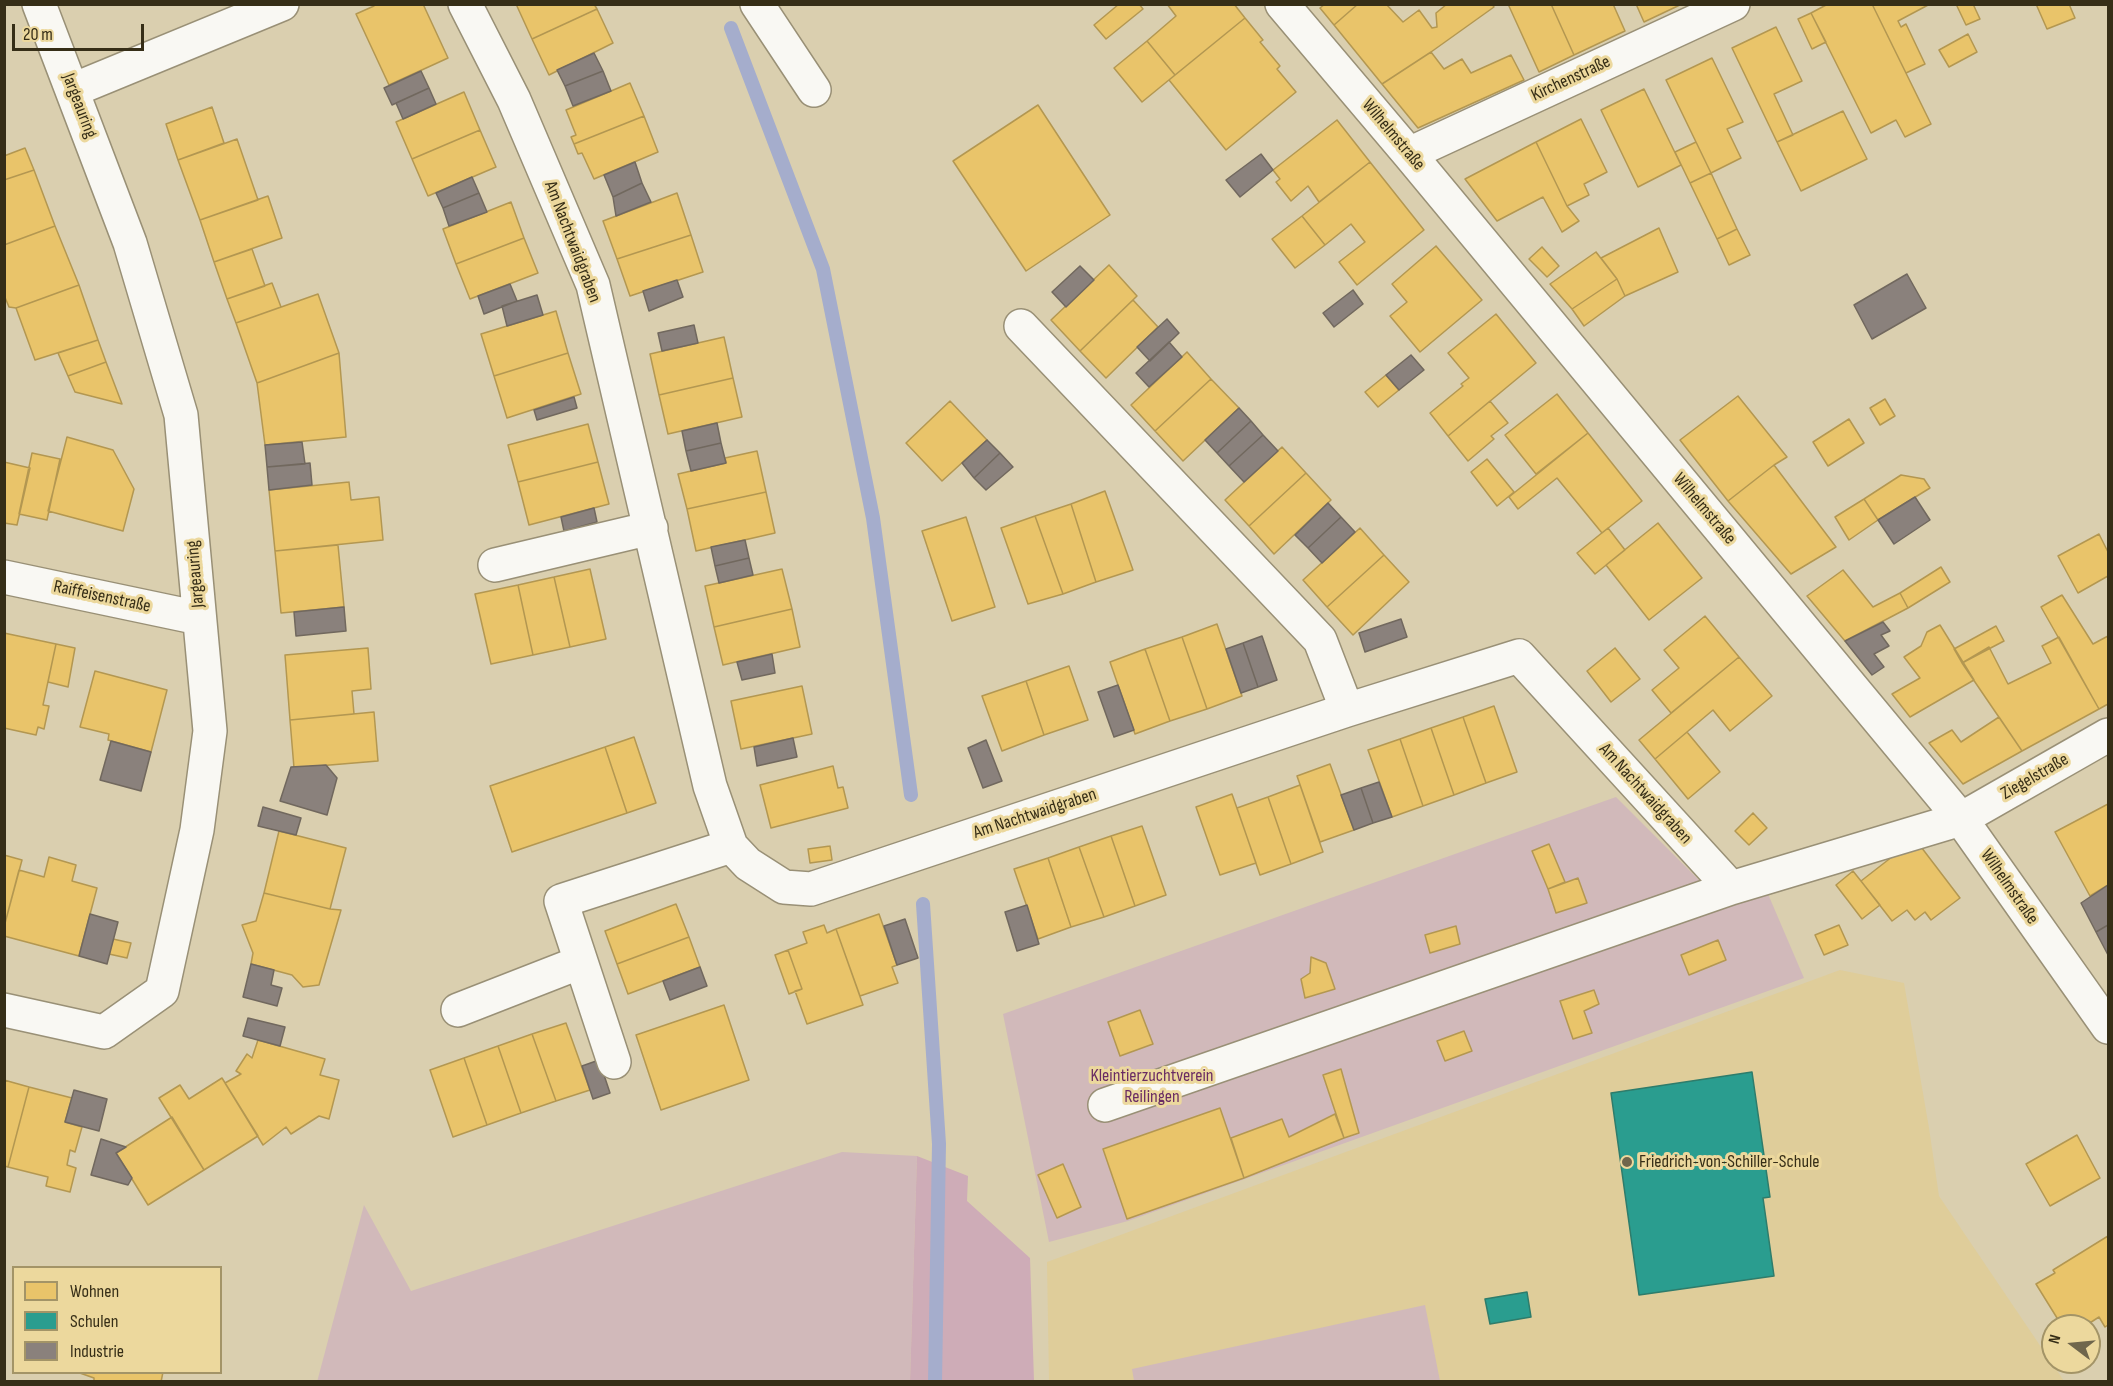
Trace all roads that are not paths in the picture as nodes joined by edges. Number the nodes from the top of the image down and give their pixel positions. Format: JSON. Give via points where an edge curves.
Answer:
{"nodes":[{"id":1,"x":39,"y":4,"type":"edge"},
{"id":2,"x":282,"y":4,"type":"edge"},
{"id":3,"x":465,"y":4,"type":"edge"},
{"id":4,"x":757,"y":4,"type":"edge"},
{"id":5,"x":1282,"y":4,"type":"edge"},
{"id":6,"x":1733,"y":4,"type":"edge"},
{"id":7,"x":73,"y":90,"type":"junction"},
{"id":8,"x":814,"y":90,"type":"dead end"},
{"id":9,"x":1409,"y":154,"type":"junction"},
{"id":10,"x":1021,"y":326,"type":"dead end"},
{"id":11,"x":651,"y":528,"type":"junction"},
{"id":12,"x":495,"y":565,"type":"dead end"},
{"id":13,"x":4,"y":577,"type":"edge"},
{"id":14,"x":199,"y":618,"type":"junction"},
{"id":15,"x":1347,"y":710,"type":"junction"},
{"id":16,"x":2109,"y":735,"type":"edge"},
{"id":17,"x":1961,"y":819,"type":"junction"},
{"id":18,"x":731,"y":846,"type":"junction"},
{"id":19,"x":1731,"y":888,"type":"junction"},
{"id":20,"x":581,"y":962,"type":"junction"},
{"id":21,"x":4,"y":1010,"type":"edge"},
{"id":22,"x":458,"y":1010,"type":"dead end"},
{"id":23,"x":2109,"y":1027,"type":"edge"},
{"id":24,"x":614,"y":1062,"type":"dead end"},
{"id":25,"x":1104,"y":1105,"type":"dead end"}],
"edges":[{"from":1,"to":7,"type":"street","name":"Jargeauring"},
{"from":2,"to":7,"type":"street"},
{"from":3,"to":11,"type":"street","name":"Am Nachtwaidgraben","via":[[514,100],[593,285]]},
{"from":4,"to":8,"type":"street"},
{"from":5,"to":9,"type":"street","name":"Wilhelmstraße"},
{"from":6,"to":9,"type":"street","name":"Kirchenstraße"},
{"from":7,"to":14,"type":"street","name":"Jargeauring","via":[[130,243],[181,415]]},
{"from":9,"to":17,"type":"street","name":"Wilhelmstraße"},
{"from":10,"to":15,"type":"street","via":[[1320,640]]},
{"from":11,"to":12,"type":"street"},
{"from":11,"to":18,"type":"street","name":"Am Nachtwaidgraben","via":[[710,786]]},
{"from":13,"to":14,"type":"street","name":"Raiffeisenstraße"},
{"from":14,"to":21,"type":"street","name":"Jargeauring","via":[[210,731],[197,830],[162,991],[104,1032]]},
{"from":15,"to":18,"type":"street","name":"Am Nachtwaidgraben","via":[[811,889],[784,887],[748,864]]},
{"from":15,"to":19,"type":"street","name":"Am Nachtwaidgraben","via":[[1519,656]]},
{"from":16,"to":17,"type":"street","name":"Ziegelstraße"},
{"from":17,"to":19,"type":"street"},
{"from":17,"to":23,"type":"street","name":"Wilhelmstraße"},
{"from":18,"to":20,"type":"street","via":[[561,901]]},
{"from":19,"to":25,"type":"street"},
{"from":20,"to":22,"type":"street"},
{"from":20,"to":24,"type":"street"}]}
